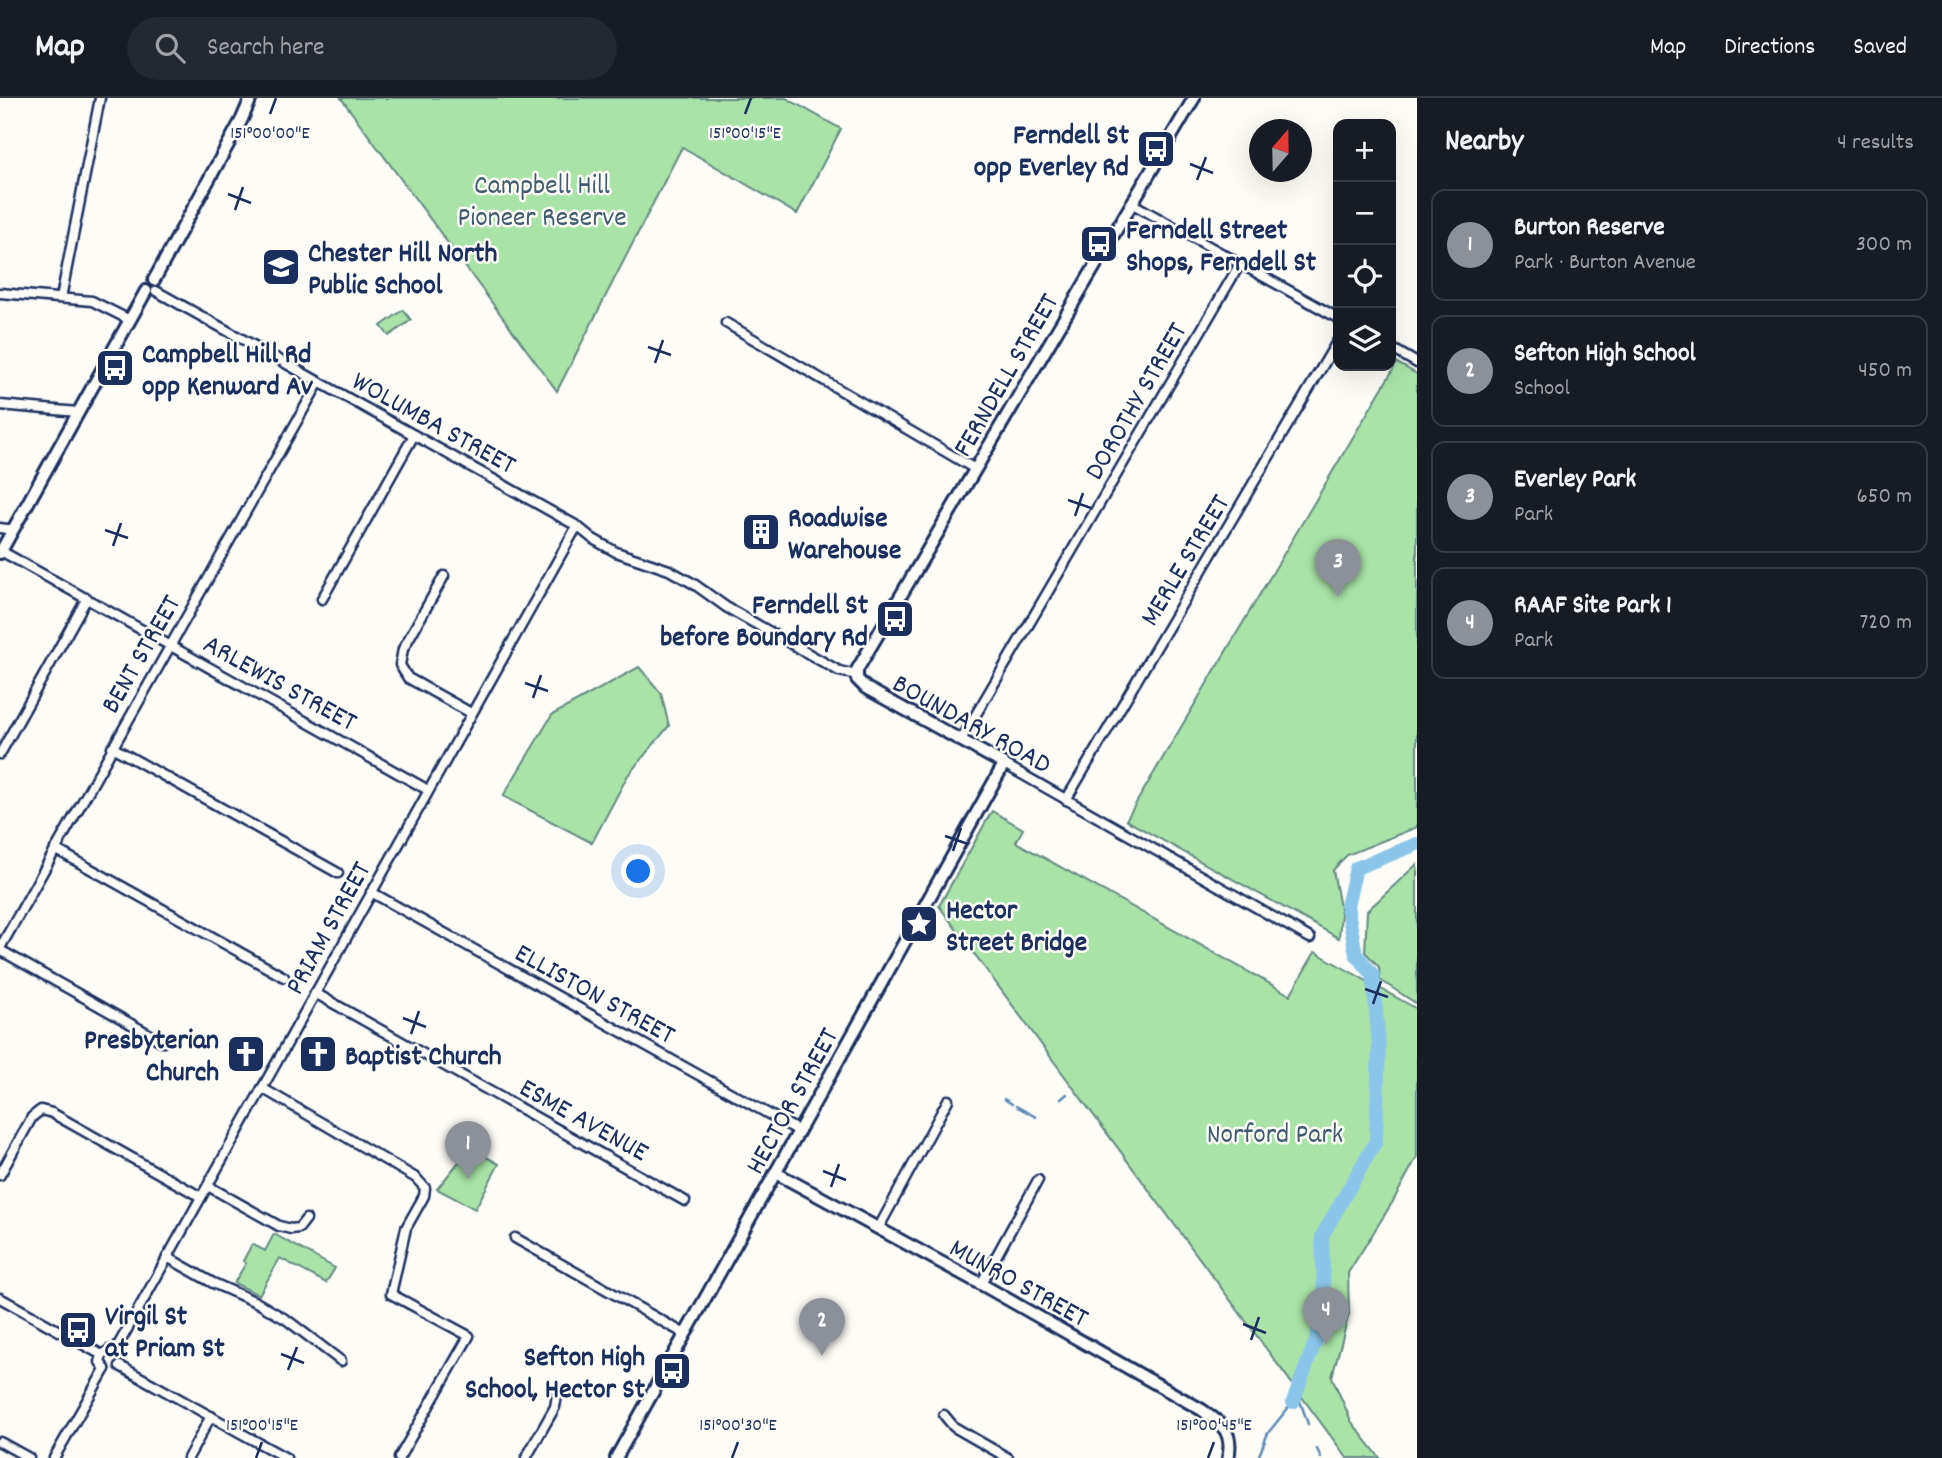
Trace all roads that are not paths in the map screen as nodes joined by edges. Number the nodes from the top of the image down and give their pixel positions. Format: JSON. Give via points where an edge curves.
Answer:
{"nodes":[{"id":1,"x":100,"y":98,"type":"edge"},
{"id":2,"x":250,"y":98,"type":"edge"},
{"id":3,"x":257,"y":98,"type":"edge"},
{"id":4,"x":1194,"y":98,"type":"edge"},
{"id":5,"x":242,"y":119,"type":"junction"},
{"id":6,"x":1131,"y":203,"type":"junction"},
{"id":7,"x":1240,"y":264,"type":"junction"},
{"id":8,"x":152,"y":287,"type":"junction"},
{"id":9,"x":0,"y":293,"type":"edge"},
{"id":10,"x":61,"y":298,"type":"junction"},
{"id":11,"x":1333,"y":315,"type":"edge"},
{"id":12,"x":130,"y":320,"type":"junction"},
{"id":13,"x":726,"y":323,"type":"dead end"},
{"id":14,"x":1333,"y":348,"type":"edge"},
{"id":15,"x":1396,"y":351,"type":"edge"},
{"id":16,"x":1417,"y":363,"type":"edge"},
{"id":17,"x":318,"y":382,"type":"junction"},
{"id":18,"x":0,"y":405,"type":"edge"},
{"id":19,"x":78,"y":412,"type":"junction"},
{"id":20,"x":414,"y":435,"type":"junction"},
{"id":21,"x":975,"y":468,"type":"junction"},
{"id":22,"x":577,"y":526,"type":"junction"},
{"id":23,"x":0,"y":528,"type":"edge"},
{"id":24,"x":13,"y":530,"type":"junction"},
{"id":25,"x":0,"y":552,"type":"edge"},
{"id":26,"x":616,"y":552,"type":"joint"},
{"id":27,"x":444,"y":576,"type":"dead end"},
{"id":28,"x":87,"y":598,"type":"junction"},
{"id":29,"x":321,"y":599,"type":"dead end"},
{"id":30,"x":171,"y":645,"type":"junction"},
{"id":31,"x":857,"y":675,"type":"junction"},
{"id":32,"x":471,"y":713,"type":"junction"},
{"id":33,"x":961,"y":740,"type":"junction"},
{"id":34,"x":112,"y":747,"type":"junction"},
{"id":35,"x":0,"y":754,"type":"edge"},
{"id":36,"x":1004,"y":764,"type":"junction"},
{"id":37,"x":428,"y":790,"type":"junction"},
{"id":38,"x":1066,"y":800,"type":"junction"},
{"id":39,"x":55,"y":849,"type":"junction"},
{"id":40,"x":338,"y":873,"type":"dead end"},
{"id":41,"x":371,"y":892,"type":"junction"},
{"id":42,"x":1310,"y":938,"type":"dead end"},
{"id":43,"x":0,"y":949,"type":"edge"},
{"id":44,"x":284,"y":977,"type":"dead end"},
{"id":45,"x":315,"y":993,"type":"junction"},
{"id":46,"x":163,"y":1042,"type":"dead end"},
{"id":47,"x":262,"y":1088,"type":"junction"},
{"id":48,"x":948,"y":1100,"type":"dead end"},
{"id":49,"x":799,"y":1131,"type":"junction"},
{"id":50,"x":776,"y":1173,"type":"junction"},
{"id":51,"x":0,"y":1175,"type":"edge"},
{"id":52,"x":1038,"y":1180,"type":"dead end"},
{"id":53,"x":208,"y":1186,"type":"junction"},
{"id":54,"x":201,"y":1197,"type":"junction"},
{"id":55,"x":685,"y":1201,"type":"dead end"},
{"id":56,"x":306,"y":1219,"type":"dead end"},
{"id":57,"x":878,"y":1229,"type":"junction"},
{"id":58,"x":514,"y":1238,"type":"dead end"},
{"id":59,"x":167,"y":1257,"type":"junction"},
{"id":60,"x":981,"y":1284,"type":"junction"},
{"id":61,"x":0,"y":1298,"type":"edge"},
{"id":62,"x":685,"y":1334,"type":"junction"},
{"id":63,"x":115,"y":1351,"type":"junction"},
{"id":64,"x":102,"y":1355,"type":"junction"},
{"id":65,"x":341,"y":1361,"type":"dead end"},
{"id":66,"x":120,"y":1366,"type":"junction"},
{"id":67,"x":105,"y":1369,"type":"junction"},
{"id":68,"x":558,"y":1390,"type":"dead end"},
{"id":69,"x":211,"y":1416,"type":"junction"},
{"id":70,"x":944,"y":1416,"type":"dead end"},
{"id":71,"x":0,"y":1443,"type":"edge"},
{"id":72,"x":29,"y":1458,"type":"edge"},
{"id":73,"x":54,"y":1458,"type":"edge"},
{"id":74,"x":188,"y":1458,"type":"edge"},
{"id":75,"x":286,"y":1458,"type":"edge"},
{"id":76,"x":399,"y":1458,"type":"edge"},
{"id":77,"x":526,"y":1458,"type":"edge"},
{"id":78,"x":616,"y":1458,"type":"edge"},
{"id":79,"x":1008,"y":1458,"type":"edge"},
{"id":80,"x":1228,"y":1458,"type":"edge"}],
"edges":[{"from":1,"to":10,"type":"street"},
{"from":2,"to":5,"type":"main road"},
{"from":3,"to":5,"type":"main road"},
{"from":4,"to":6,"type":"main road","name":"FERNDELL STREET"},
{"from":5,"to":8,"type":"main road"},
{"from":6,"to":7,"type":"street"},
{"from":6,"to":21,"type":"main road","name":"FERNDELL STREET"},
{"from":7,"to":11,"type":"street"},
{"from":7,"to":33,"type":"street","name":"DOROTHY STREET"},
{"from":8,"to":12,"type":"main road"},
{"from":8,"to":17,"type":"street","name":"WOLUMBA STREET"},
{"from":9,"to":10,"type":"street"},
{"from":10,"to":12,"type":"street","via":[[92,301]]},
{"from":12,"to":19,"type":"main road"},
{"from":13,"to":21,"type":"street"},
{"from":14,"to":38,"type":"street","name":"MERLE STREET"},
{"from":15,"to":16,"type":"street"},
{"from":17,"to":20,"type":"street","name":"WOLUMBA STREET"},
{"from":17,"to":30,"type":"street","name":"BENT STREET"},
{"from":18,"to":19,"type":"street"},
{"from":19,"to":24,"type":"main road"},
{"from":20,"to":22,"type":"street","name":"WOLUMBA STREET"},
{"from":20,"to":29,"type":"street"},
{"from":21,"to":31,"type":"main road","name":"FERNDELL STREET"},
{"from":22,"to":26,"type":"street","name":"WOLUMBA STREET"},
{"from":22,"to":32,"type":"street","name":"PRIAM STREET"},
{"from":23,"to":24,"type":"street"},
{"from":24,"to":25,"type":"main road"},
{"from":25,"to":28,"type":"street","name":"ARLEWIS STREET"},
{"from":26,"to":31,"type":"street","name":"BOUNDARY ROAD","via":[[669,570],[839,671]]},
{"from":27,"to":32,"type":"street","via":[[403,649],[400,665],[408,678]]},
{"from":28,"to":30,"type":"street","name":"ARLEWIS STREET"},
{"from":28,"to":35,"type":"street"},
{"from":30,"to":34,"type":"street","name":"BENT STREET"},
{"from":30,"to":37,"type":"street","name":"ARLEWIS STREET"},
{"from":31,"to":33,"type":"main road","name":"BOUNDARY ROAD","via":[[866,688]]},
{"from":32,"to":37,"type":"street","name":"PRIAM STREET"},
{"from":33,"to":36,"type":"main road","name":"BOUNDARY ROAD"},
{"from":34,"to":39,"type":"street","name":"BENT STREET"},
{"from":34,"to":40,"type":"street"},
{"from":36,"to":38,"type":"street","name":"BOUNDARY ROAD"},
{"from":36,"to":49,"type":"main road","name":"HECTOR STREET"},
{"from":37,"to":41,"type":"street","name":"PRIAM STREET"},
{"from":38,"to":42,"type":"street","name":"BOUNDARY ROAD"},
{"from":39,"to":43,"type":"street","name":"BENT STREET"},
{"from":39,"to":44,"type":"street"},
{"from":41,"to":45,"type":"street","name":"PRIAM STREET"},
{"from":41,"to":49,"type":"street","name":"ELLISTON STREET"},
{"from":43,"to":46,"type":"street"},
{"from":45,"to":47,"type":"street","name":"PRIAM STREET"},
{"from":45,"to":55,"type":"street","name":"ESME AVENUE"},
{"from":47,"to":53,"type":"street","name":"PRIAM STREET"},
{"from":47,"to":76,"type":"street","via":[[425,1188],[406,1228],[391,1294],[469,1336]]},
{"from":48,"to":57,"type":"street"},
{"from":49,"to":50,"type":"main road","name":"HECTOR STREET"},
{"from":50,"to":57,"type":"main road","name":"MUNRO STREET"},
{"from":50,"to":62,"type":"main road","name":"HECTOR STREET"},
{"from":51,"to":54,"type":"street","via":[[32,1117],[41,1110]]},
{"from":52,"to":60,"type":"street"},
{"from":53,"to":54,"type":"street","name":"PRIAM STREET"},
{"from":53,"to":56,"type":"street","via":[[284,1228],[299,1227]]},
{"from":54,"to":59,"type":"street","name":"PRIAM STREET"},
{"from":57,"to":60,"type":"main road","name":"MUNRO STREET"},
{"from":58,"to":62,"type":"street"},
{"from":59,"to":63,"type":"street","name":"PRIAM STREET"},
{"from":59,"to":65,"type":"street","via":[[287,1320]]},
{"from":60,"to":80,"type":"main road","name":"MUNRO STREET","via":[[1222,1423],[1230,1441]]},
{"from":61,"to":64,"type":"street"},
{"from":62,"to":78,"type":"main road","name":"HECTOR STREET"},
{"from":63,"to":64,"type":"street"},
{"from":63,"to":66,"type":"street"},
{"from":64,"to":67,"type":"street"},
{"from":66,"to":67,"type":"street"},
{"from":66,"to":69,"type":"street"},
{"from":67,"to":73,"type":"street"},
{"from":68,"to":77,"type":"street","via":[[555,1406]]},
{"from":69,"to":74,"type":"street"},
{"from":69,"to":75,"type":"street"},
{"from":70,"to":79,"type":"street","via":[[954,1427]]},
{"from":71,"to":72,"type":"street"}]}
